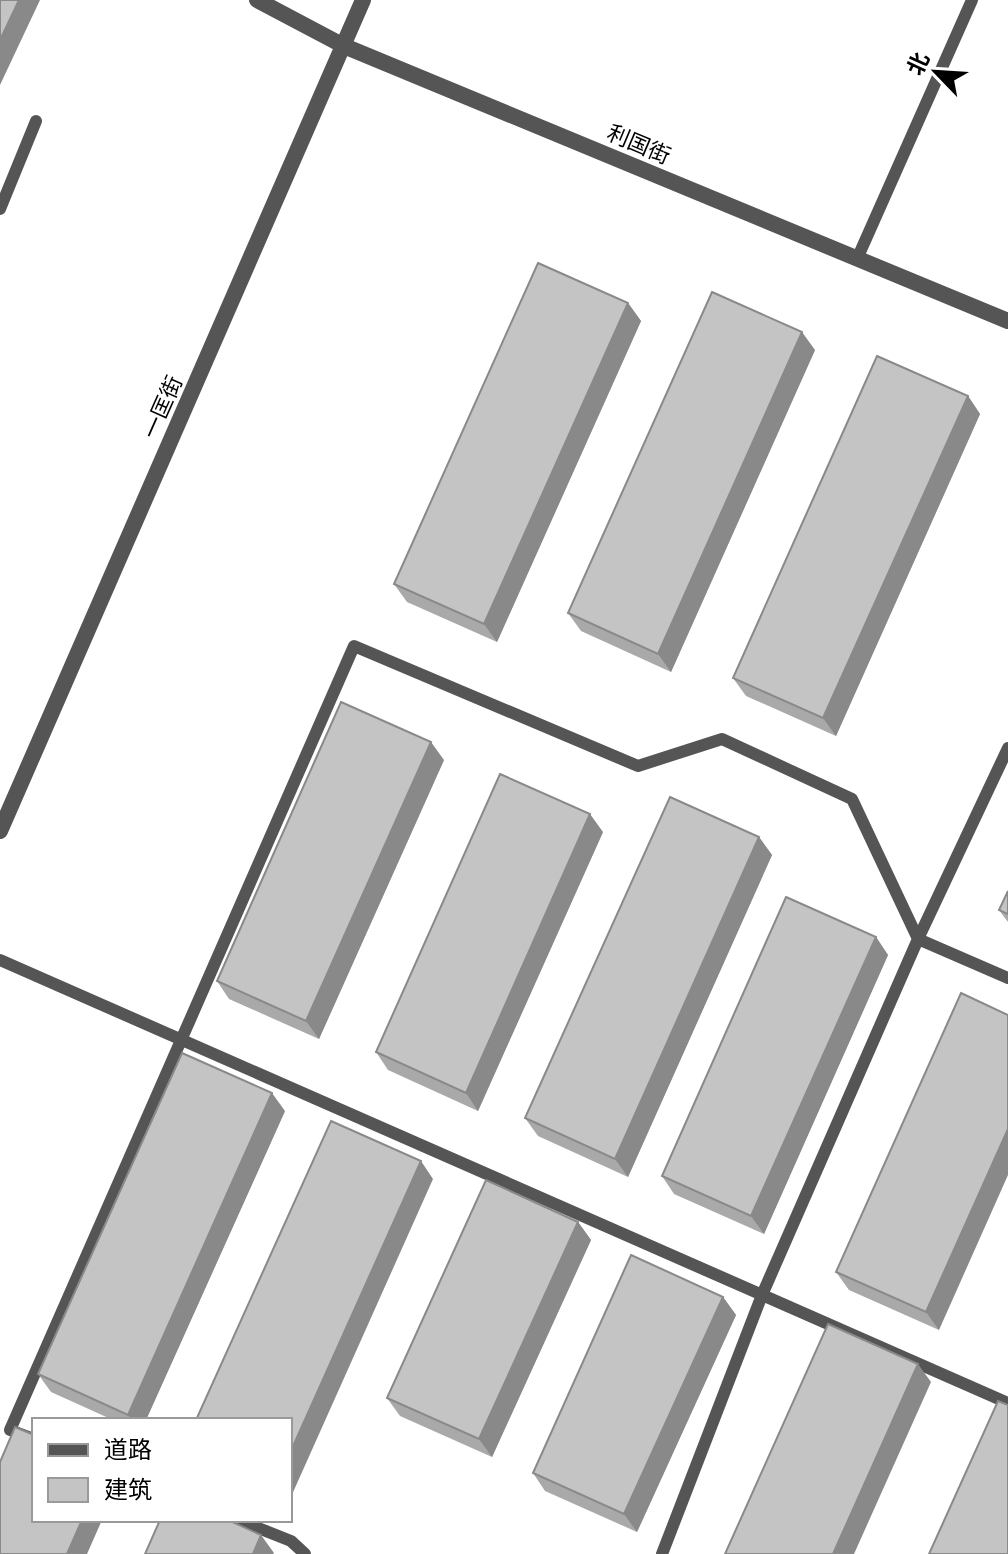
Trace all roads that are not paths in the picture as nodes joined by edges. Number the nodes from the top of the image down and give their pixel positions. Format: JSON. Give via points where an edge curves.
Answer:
{"nodes":[{"id":1,"x":257,"y":0,"type":"edge"},
{"id":2,"x":363,"y":0,"type":"edge"},
{"id":3,"x":972,"y":0,"type":"edge"},
{"id":4,"x":344,"y":46,"type":"junction"},
{"id":5,"x":36,"y":121,"type":"dead end"},
{"id":6,"x":0,"y":209,"type":"edge"},
{"id":7,"x":857,"y":259,"type":"junction"},
{"id":8,"x":1008,"y":321,"type":"edge"},
{"id":9,"x":1008,"y":748,"type":"edge"},
{"id":10,"x":0,"y":831,"type":"edge"},
{"id":11,"x":918,"y":939,"type":"junction"},
{"id":12,"x":0,"y":960,"type":"edge"},
{"id":13,"x":1008,"y":978,"type":"edge"},
{"id":14,"x":179,"y":1039,"type":"junction"},
{"id":15,"x":762,"y":1295,"type":"junction"},
{"id":16,"x":1008,"y":1403,"type":"edge"},
{"id":17,"x":32,"y":1438,"type":"edge"},
{"id":18,"x":243,"y":1522,"type":"edge"},
{"id":19,"x":305,"y":1554,"type":"edge"},
{"id":20,"x":662,"y":1554,"type":"edge"}],
"edges":[{"from":1,"to":4,"type":"street","name":"利国街"},
{"from":2,"to":4,"type":"street","name":"一匡街"},
{"from":3,"to":7,"type":"lane"},
{"from":4,"to":7,"type":"street","name":"利国街"},
{"from":4,"to":10,"type":"street","name":"一匡街"},
{"from":5,"to":6,"type":"lane"},
{"from":7,"to":8,"type":"street","name":"利国街"},
{"from":9,"to":11,"type":"lane"},
{"from":11,"to":13,"type":"lane"},
{"from":11,"to":14,"type":"lane","via":[[852,799],[722,739],[638,766],[354,646]]},
{"from":11,"to":15,"type":"lane"},
{"from":12,"to":14,"type":"lane"},
{"from":14,"to":15,"type":"lane"},
{"from":14,"to":17,"type":"lane","via":[[10,1430]]},
{"from":15,"to":16,"type":"lane"},
{"from":15,"to":20,"type":"lane"},
{"from":18,"to":19,"type":"lane","via":[[291,1541]]}]}
